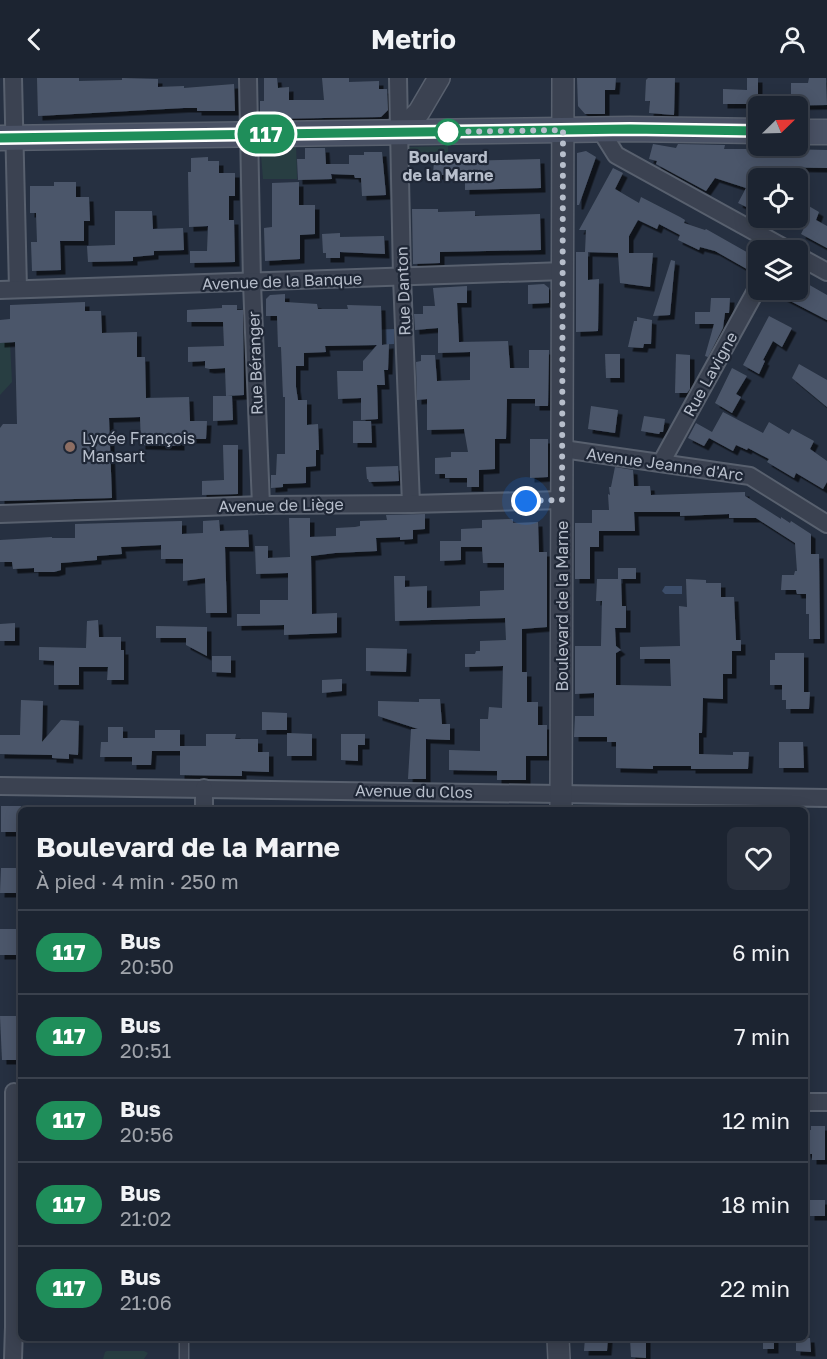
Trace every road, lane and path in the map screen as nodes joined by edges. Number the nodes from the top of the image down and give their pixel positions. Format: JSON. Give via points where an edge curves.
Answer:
{"nodes":[{"id":1,"x":13,"y":78,"type":"edge"},
{"id":2,"x":248,"y":78,"type":"edge"},
{"id":3,"x":398,"y":78,"type":"edge"},
{"id":4,"x":439,"y":78,"type":"edge"},
{"id":5,"x":563,"y":78,"type":"edge"},
{"id":6,"x":563,"y":130,"type":"junction"},
{"id":7,"x":601,"y":130,"type":"junction"},
{"id":8,"x":400,"y":131,"type":"junction"},
{"id":9,"x":748,"y":131,"type":"edge"},
{"id":10,"x":808,"y":132,"type":"edge"},
{"id":11,"x":827,"y":132,"type":"edge"},
{"id":12,"x":250,"y":135,"type":"junction"},
{"id":13,"x":7,"y":138,"type":"edge"},
{"id":14,"x":766,"y":240,"type":"edge"},
{"id":15,"x":808,"y":262,"type":"edge"},
{"id":16,"x":564,"y":271,"type":"junction"},
{"id":17,"x":827,"y":272,"type":"edge"},
{"id":18,"x":402,"y":277,"type":"junction"},
{"id":19,"x":252,"y":283,"type":"junction"},
{"id":20,"x":18,"y":289,"type":"junction"},
{"id":21,"x":0,"y":290,"type":"edge"},
{"id":22,"x":751,"y":300,"type":"edge"},
{"id":23,"x":563,"y":449,"type":"junction"},
{"id":24,"x":660,"y":463,"type":"junction"},
{"id":25,"x":562,"y":500,"type":"junction"},
{"id":26,"x":411,"y":504,"type":"junction"},
{"id":27,"x":261,"y":505,"type":"junction"},
{"id":28,"x":0,"y":514,"type":"edge"},
{"id":29,"x":827,"y":524,"type":"edge"},
{"id":30,"x":0,"y":786,"type":"edge"},
{"id":31,"x":204,"y":788,"type":"junction"},
{"id":32,"x":827,"y":798,"type":"edge"},
{"id":33,"x":561,"y":802,"type":"edge"},
{"id":34,"x":204,"y":807,"type":"edge"},
{"id":35,"x":12,"y":1092,"type":"edge"},
{"id":36,"x":808,"y":1102,"type":"edge"},
{"id":37,"x":827,"y":1102,"type":"edge"},
{"id":38,"x":12,"y":1327,"type":"edge"},
{"id":39,"x":184,"y":1341,"type":"edge"},
{"id":40,"x":558,"y":1341,"type":"edge"},
{"id":41,"x":13,"y":1359,"type":"edge"},
{"id":42,"x":184,"y":1359,"type":"edge"},
{"id":43,"x":559,"y":1359,"type":"edge"}],
"edges":[{"from":1,"to":13,"type":"street"},
{"from":2,"to":12,"type":"street","name":"Rue Béranger"},
{"from":3,"to":8,"type":"street","name":"Rue Danton"},
{"from":4,"to":8,"type":"street","via":[[419,112]]},
{"from":5,"to":6,"type":"street","name":"Boulevard de la Marne"},
{"from":6,"to":7,"type":"main road"},
{"from":6,"to":8,"type":"main road"},
{"from":6,"to":16,"type":"street","name":"Boulevard de la Marne"},
{"from":7,"to":9,"type":"main road"},
{"from":7,"to":14,"type":"street","via":[[616,155]]},
{"from":8,"to":12,"type":"main road"},
{"from":8,"to":18,"type":"street","name":"Rue Danton"},
{"from":10,"to":11,"type":"main road"},
{"from":12,"to":13,"type":"main road"},
{"from":12,"to":19,"type":"street","name":"Rue Béranger"},
{"from":13,"to":20,"type":"street"},
{"from":15,"to":17,"type":"street"},
{"from":16,"to":18,"type":"street","name":"Avenue de la Banque"},
{"from":16,"to":23,"type":"street","name":"Boulevard de la Marne"},
{"from":18,"to":19,"type":"street","name":"Avenue de la Banque"},
{"from":18,"to":26,"type":"street","name":"Rue Danton"},
{"from":19,"to":20,"type":"street","name":"Avenue de la Banque"},
{"from":19,"to":27,"type":"street","name":"Rue Béranger"},
{"from":20,"to":21,"type":"street","name":"Avenue de la Banque"},
{"from":22,"to":24,"type":"street","name":"Rue Lavigne"},
{"from":23,"to":24,"type":"street","name":"Avenue Jeanne d'Arc"},
{"from":23,"to":25,"type":"street","name":"Boulevard de la Marne"},
{"from":24,"to":29,"type":"street","name":"Avenue Jeanne d'Arc","via":[[750,476]]},
{"from":25,"to":26,"type":"street","name":"Avenue de Liège"},
{"from":25,"to":33,"type":"street","name":"Boulevard de la Marne"},
{"from":26,"to":27,"type":"street","name":"Avenue de Liège"},
{"from":27,"to":28,"type":"street","name":"Avenue de Liège"},
{"from":30,"to":31,"type":"street","name":"Avenue du Clos"},
{"from":31,"to":33,"type":"street","name":"Avenue du Clos"},
{"from":31,"to":34,"type":"street"},
{"from":32,"to":33,"type":"street","name":"Avenue du Clos"},
{"from":35,"to":38,"type":"street"},
{"from":36,"to":37,"type":"street"},
{"from":38,"to":41,"type":"street"},
{"from":39,"to":42,"type":"lane"},
{"from":40,"to":43,"type":"street"}]}
